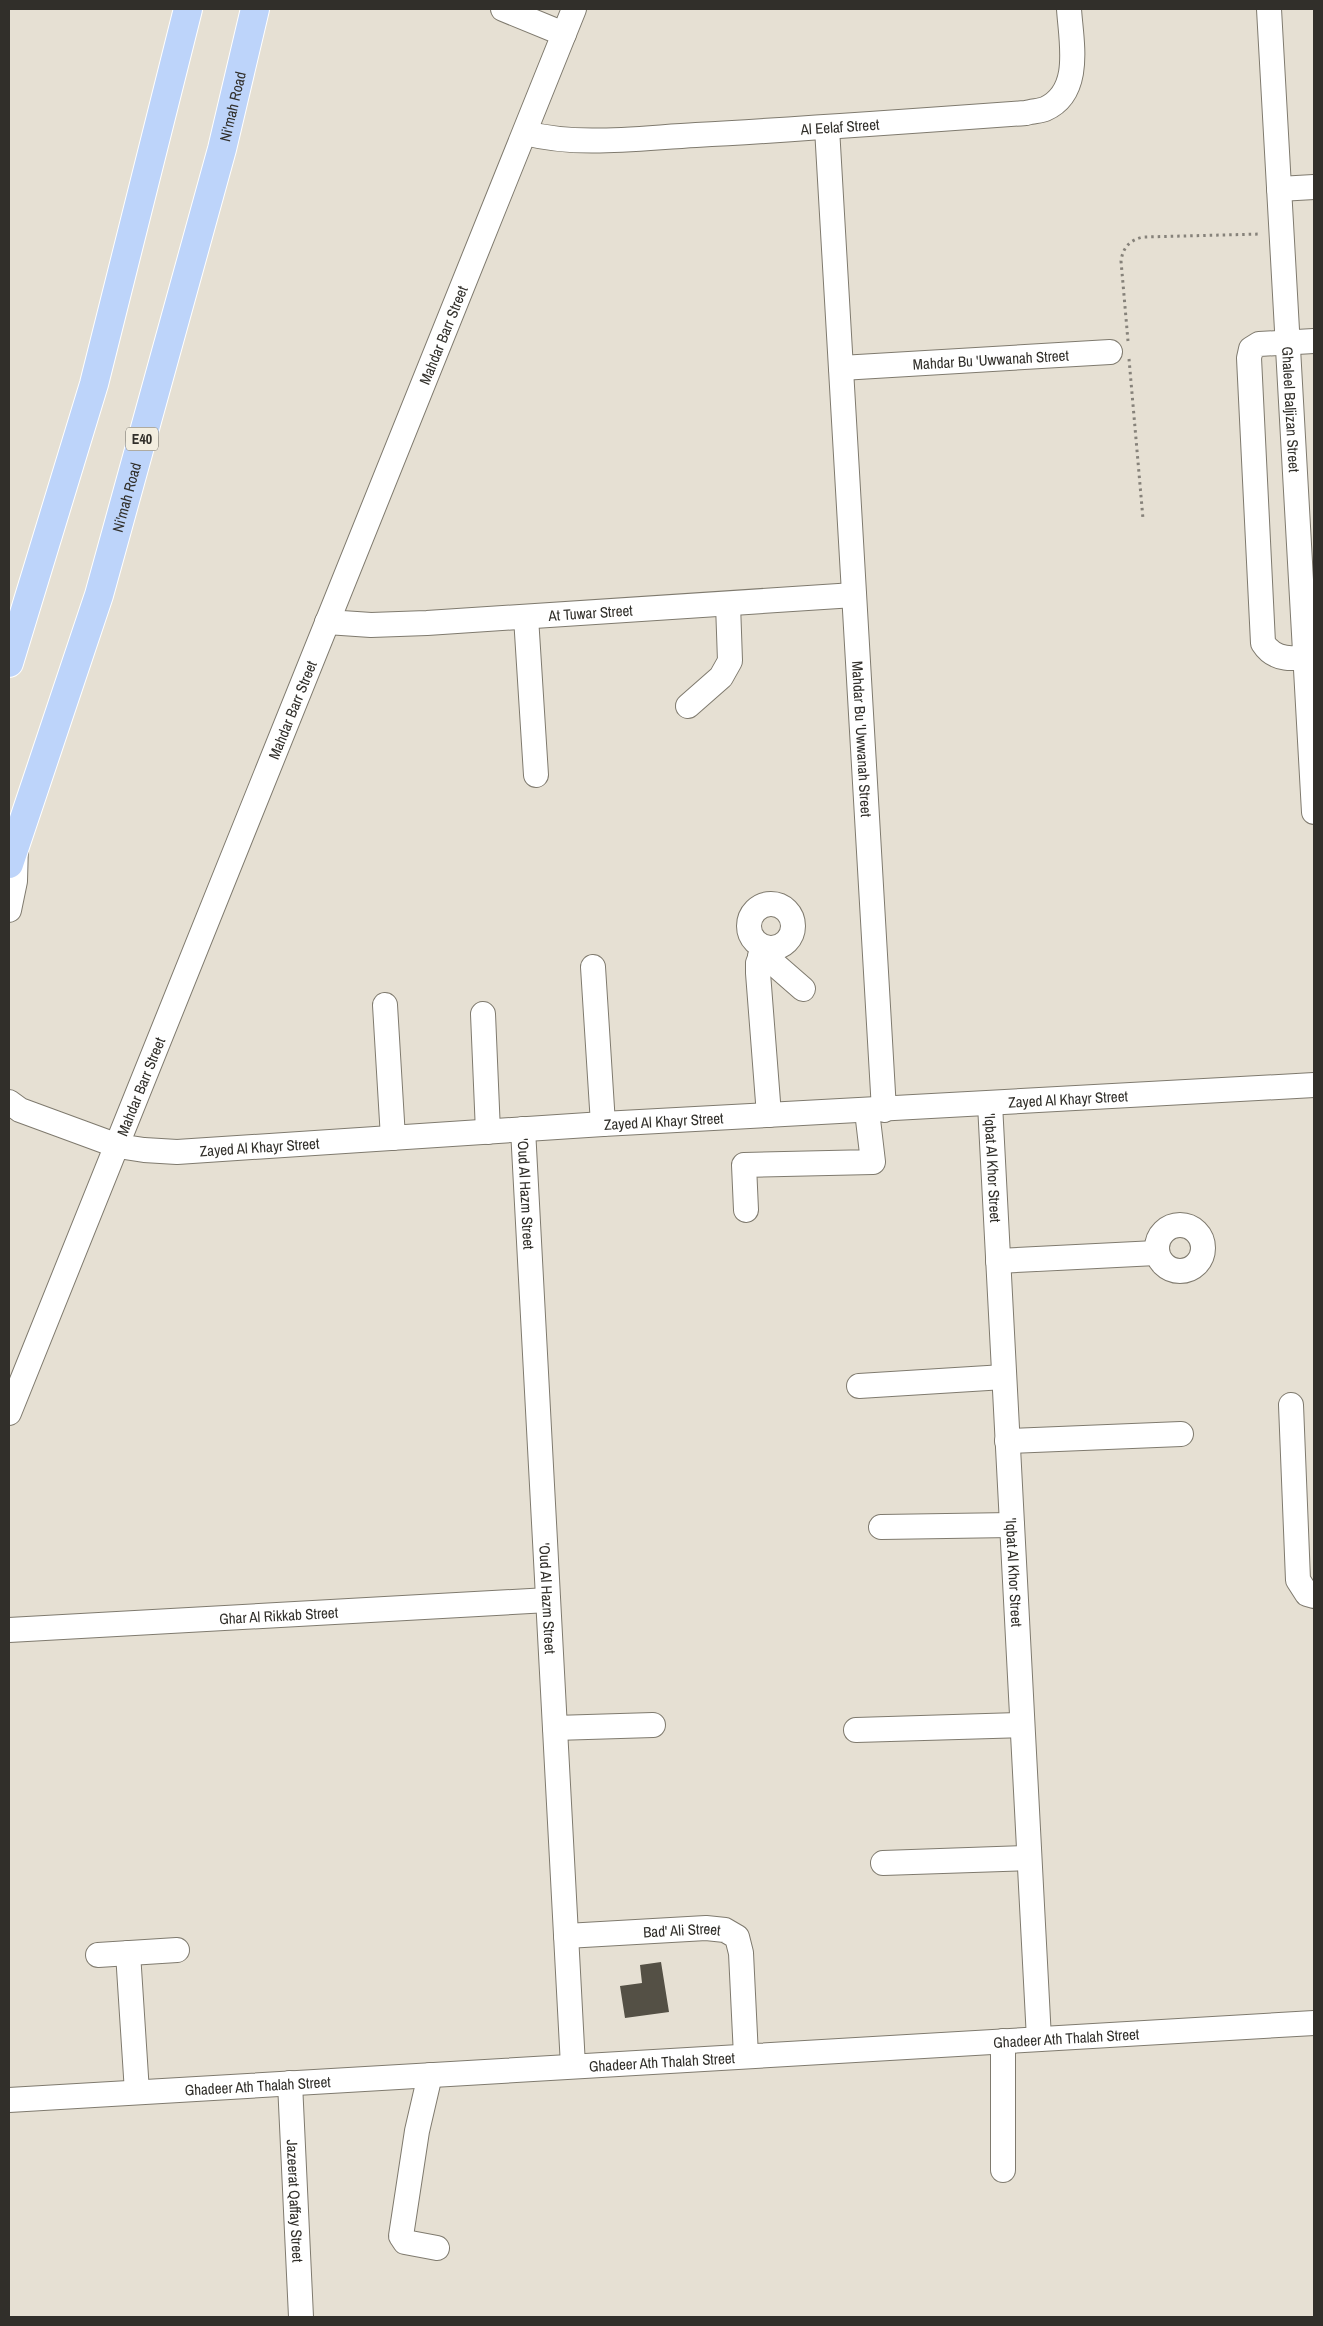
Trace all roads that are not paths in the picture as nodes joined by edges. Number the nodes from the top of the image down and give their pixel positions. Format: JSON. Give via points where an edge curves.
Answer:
{"nodes":[{"id":1,"x":188,"y":9,"type":"edge"},
{"id":2,"x":255,"y":9,"type":"edge"},
{"id":3,"x":503,"y":9,"type":"edge"},
{"id":4,"x":574,"y":9,"type":"edge"},
{"id":5,"x":1069,"y":9,"type":"edge"},
{"id":6,"x":1269,"y":9,"type":"edge"},
{"id":7,"x":564,"y":34,"type":"junction"},
{"id":8,"x":827,"y":128,"type":"junction"},
{"id":9,"x":525,"y":133,"type":"junction"},
{"id":10,"x":1314,"y":187,"type":"edge"},
{"id":11,"x":1279,"y":189,"type":"junction"},
{"id":12,"x":1314,"y":342,"type":"edge"},
{"id":13,"x":1288,"y":343,"type":"junction"},
{"id":14,"x":1122,"y":348,"type":"road end"},
{"id":15,"x":841,"y":368,"type":"junction"},
{"id":16,"x":854,"y":595,"type":"junction"},
{"id":17,"x":728,"y":604,"type":"junction"},
{"id":18,"x":526,"y":617,"type":"junction"},
{"id":19,"x":327,"y":622,"type":"junction"},
{"id":20,"x":1310,"y":657,"type":"edge"},
{"id":21,"x":9,"y":663,"type":"edge"},
{"id":22,"x":688,"y":706,"type":"dead end"},
{"id":23,"x":536,"y":774,"type":"dead end"},
{"id":24,"x":1314,"y":804,"type":"edge"},
{"id":25,"x":1314,"y":812,"type":"edge"},
{"id":26,"x":12,"y":854,"type":"edge"},
{"id":27,"x":9,"y":910,"type":"edge"},
{"id":28,"x":593,"y":967,"type":"dead end"},
{"id":29,"x":803,"y":989,"type":"dead end"},
{"id":30,"x":385,"y":1005,"type":"dead end"},
{"id":31,"x":482,"y":1014,"type":"dead end"},
{"id":32,"x":1314,"y":1085,"type":"edge"},
{"id":33,"x":990,"y":1104,"type":"junction"},
{"id":34,"x":13,"y":1107,"type":"edge"},
{"id":35,"x":876,"y":1110,"type":"junction"},
{"id":36,"x":769,"y":1115,"type":"junction"},
{"id":37,"x":603,"y":1124,"type":"junction"},
{"id":38,"x":523,"y":1129,"type":"junction"},
{"id":39,"x":488,"y":1132,"type":"junction"},
{"id":40,"x":393,"y":1138,"type":"junction"},
{"id":41,"x":118,"y":1146,"type":"junction"},
{"id":42,"x":746,"y":1210,"type":"dead end"},
{"id":43,"x":1156,"y":1253,"type":"dead end"},
{"id":44,"x":998,"y":1261,"type":"junction"},
{"id":45,"x":1004,"y":1377,"type":"junction"},
{"id":46,"x":859,"y":1386,"type":"dead end"},
{"id":47,"x":1291,"y":1405,"type":"dead end"},
{"id":48,"x":9,"y":1413,"type":"edge"},
{"id":49,"x":1181,"y":1434,"type":"dead end"},
{"id":50,"x":1007,"y":1441,"type":"junction"},
{"id":51,"x":1012,"y":1525,"type":"junction"},
{"id":52,"x":881,"y":1527,"type":"dead end"},
{"id":53,"x":1314,"y":1596,"type":"edge"},
{"id":54,"x":548,"y":1600,"type":"junction"},
{"id":55,"x":9,"y":1630,"type":"edge"},
{"id":56,"x":653,"y":1724,"type":"dead end"},
{"id":57,"x":1022,"y":1724,"type":"junction"},
{"id":58,"x":555,"y":1728,"type":"junction"},
{"id":59,"x":856,"y":1730,"type":"dead end"},
{"id":60,"x":1029,"y":1858,"type":"junction"},
{"id":61,"x":882,"y":1863,"type":"dead end"},
{"id":62,"x":566,"y":1936,"type":"junction"},
{"id":63,"x":177,"y":1950,"type":"dead end"},
{"id":64,"x":128,"y":1953,"type":"junction"},
{"id":65,"x":98,"y":1955,"type":"dead end"},
{"id":66,"x":1314,"y":2023,"type":"edge"},
{"id":67,"x":1039,"y":2039,"type":"junction"},
{"id":68,"x":1003,"y":2041,"type":"junction"},
{"id":69,"x":746,"y":2056,"type":"junction"},
{"id":70,"x":573,"y":2066,"type":"junction"},
{"id":71,"x":430,"y":2075,"type":"junction"},
{"id":72,"x":290,"y":2083,"type":"junction"},
{"id":73,"x":137,"y":2092,"type":"junction"},
{"id":74,"x":9,"y":2100,"type":"edge"},
{"id":75,"x":1003,"y":2170,"type":"dead end"},
{"id":76,"x":437,"y":2248,"type":"dead end"},
{"id":77,"x":301,"y":2317,"type":"edge"}],
"edges":[{"from":1,"to":21,"type":"main road","via":[[94,384]]},
{"from":2,"to":26,"type":"main road","name":"Ni'mah Road","number":"E40","via":[[222,149],[99,595]]},
{"from":3,"to":7,"type":"street"},
{"from":4,"to":7,"type":"street","name":"Mahdar Barr Street"},
{"from":5,"to":8,"type":"street","name":"Al Eelaf Street","via":[[1071,80],[1061,97],[1046,109]]},
{"from":6,"to":11,"type":"street","name":"Ghaleel Baljizan Street"},
{"from":7,"to":9,"type":"street","name":"Mahdar Barr Street"},
{"from":8,"to":9,"type":"street","name":"Al Eelaf Street","via":[[569,141]]},
{"from":8,"to":15,"type":"street","name":"Mahdar Bu 'Uwwanah Street"},
{"from":9,"to":19,"type":"street","name":"Mahdar Barr Street"},
{"from":10,"to":11,"type":"street"},
{"from":11,"to":13,"type":"street","name":"Ghaleel Baljizan Street"},
{"from":12,"to":13,"type":"street"},
{"from":13,"to":20,"type":"street","name":"Ghaleel Baljizan Street"},
{"from":13,"to":20,"type":"street","via":[[1260,344],[1250,353],[1261,633],[1263,643],[1274,656]]},
{"from":14,"to":15,"type":"street","name":"Mahdar Bu 'Uwwanah Street"},
{"from":15,"to":16,"type":"street","name":"Mahdar Bu 'Uwwanah Street"},
{"from":16,"to":17,"type":"street","name":"At Tuwar Street"},
{"from":16,"to":35,"type":"street","name":"Mahdar Bu 'Uwwanah Street"},
{"from":17,"to":18,"type":"street","name":"At Tuwar Street"},
{"from":17,"to":22,"type":"street","via":[[730,662],[721,678]]},
{"from":18,"to":19,"type":"street","name":"At Tuwar Street","via":[[371,625]]},
{"from":18,"to":23,"type":"street"},
{"from":19,"to":41,"type":"street","name":"Mahdar Barr Street"},
{"from":20,"to":24,"type":"street","name":"Ghaleel Baljizan Street"},
{"from":24,"to":25,"type":"street","name":"Ghaleel Baljizan Street"},
{"from":26,"to":27,"type":"street","via":[[15,881]]},
{"from":28,"to":37,"type":"street"},
{"from":29,"to":36,"type":"street","via":[[762,952],[758,973]]},
{"from":30,"to":40,"type":"street"},
{"from":31,"to":39,"type":"street"},
{"from":32,"to":33,"type":"street","name":"Zayed Al Khayr Street"},
{"from":33,"to":35,"type":"street","name":"Zayed Al Khayr Street"},
{"from":33,"to":44,"type":"street","name":"'Iqbat Al Khor Street"},
{"from":34,"to":41,"type":"street","name":"Zayed Al Khayr Street"},
{"from":35,"to":36,"type":"street","name":"Zayed Al Khayr Street"},
{"from":35,"to":42,"type":"street","name":"Mahdar Bu 'Uwwanah Street","via":[[873,1162],[744,1165]]},
{"from":36,"to":37,"type":"street","name":"Zayed Al Khayr Street"},
{"from":37,"to":38,"type":"street","name":"Zayed Al Khayr Street"},
{"from":38,"to":39,"type":"street","name":"Zayed Al Khayr Street"},
{"from":38,"to":54,"type":"street","name":"'Oud Al Hazm Street"},
{"from":39,"to":40,"type":"street","name":"Zayed Al Khayr Street"},
{"from":40,"to":41,"type":"street","name":"Zayed Al Khayr Street","via":[[177,1152]]},
{"from":41,"to":48,"type":"street","name":"Mahdar Barr Street"},
{"from":43,"to":44,"type":"street"},
{"from":44,"to":45,"type":"street","name":"'Iqbat Al Khor Street"},
{"from":45,"to":46,"type":"street"},
{"from":45,"to":50,"type":"street","name":"'Iqbat Al Khor Street"},
{"from":47,"to":53,"type":"street","via":[[1298,1580],[1307,1594]]},
{"from":49,"to":50,"type":"street"},
{"from":50,"to":51,"type":"street","name":"'Iqbat Al Khor Street"},
{"from":51,"to":52,"type":"street"},
{"from":51,"to":57,"type":"street","name":"'Iqbat Al Khor Street"},
{"from":54,"to":55,"type":"street","name":"Ghar Al Rikkab Street"},
{"from":54,"to":58,"type":"street","name":"'Oud Al Hazm Street"},
{"from":56,"to":58,"type":"street"},
{"from":57,"to":59,"type":"street"},
{"from":57,"to":60,"type":"street","name":"'Iqbat Al Khor Street"},
{"from":58,"to":62,"type":"street","name":"'Oud Al Hazm Street"},
{"from":60,"to":61,"type":"street"},
{"from":60,"to":67,"type":"street","name":"'Iqbat Al Khor Street"},
{"from":62,"to":69,"type":"street","name":"Bad' Ali Street","via":[[706,1928],[725,1930],[737,1937],[741,1954]]},
{"from":62,"to":70,"type":"street","name":"'Oud Al Hazm Street"},
{"from":63,"to":64,"type":"street"},
{"from":64,"to":65,"type":"street"},
{"from":64,"to":73,"type":"street"},
{"from":66,"to":67,"type":"street","name":"Ghadeer Ath Thalah Street"},
{"from":67,"to":68,"type":"street","name":"Ghadeer Ath Thalah Street"},
{"from":68,"to":69,"type":"street","name":"Ghadeer Ath Thalah Street"},
{"from":68,"to":75,"type":"street"},
{"from":69,"to":70,"type":"street","name":"Ghadeer Ath Thalah Street"},
{"from":70,"to":71,"type":"street","name":"Ghadeer Ath Thalah Street"},
{"from":71,"to":72,"type":"street","name":"Ghadeer Ath Thalah Street"},
{"from":71,"to":76,"type":"street","via":[[417,2131],[401,2236],[405,2242]]},
{"from":72,"to":73,"type":"street","name":"Ghadeer Ath Thalah Street"},
{"from":72,"to":77,"type":"street","name":"Jazeerat Qaffay Street"},
{"from":73,"to":74,"type":"street","name":"Ghadeer Ath Thalah Street"}]}
